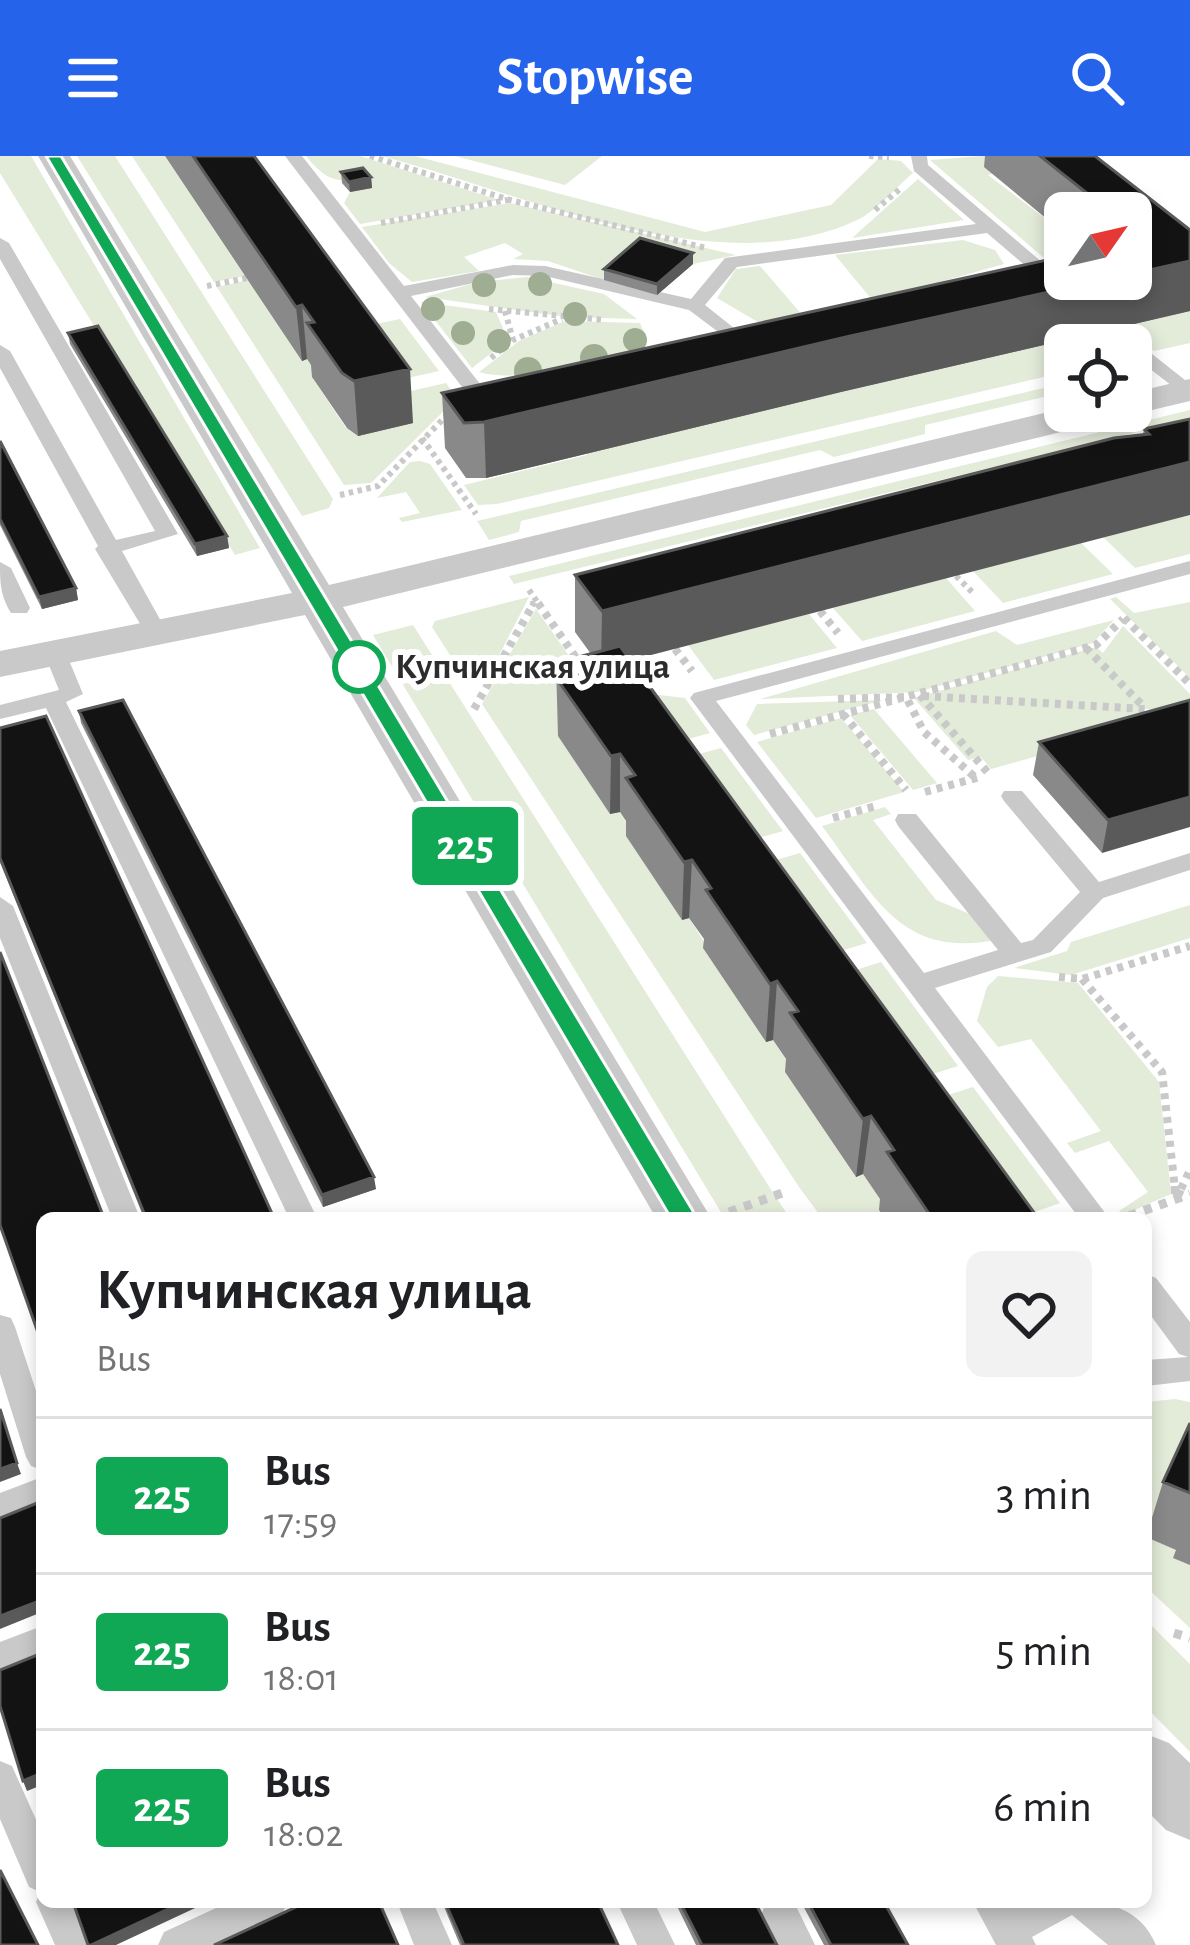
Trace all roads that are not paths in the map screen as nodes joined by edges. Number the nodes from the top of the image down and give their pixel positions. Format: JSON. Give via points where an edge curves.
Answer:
{"nodes":[{"id":1,"x":54,"y":156,"type":"edge"},
{"id":2,"x":293,"y":156,"type":"edge"},
{"id":3,"x":919,"y":156,"type":"edge"},
{"id":4,"x":990,"y":227,"type":"junction"},
{"id":5,"x":0,"y":243,"type":"edge"},
{"id":6,"x":1044,"y":274,"type":"edge"},
{"id":7,"x":1044,"y":278,"type":"edge"},
{"id":8,"x":1025,"y":281,"type":"edge"},
{"id":9,"x":398,"y":293,"type":"junction"},
{"id":10,"x":1080,"y":300,"type":"edge"},
{"id":11,"x":1084,"y":303,"type":"edge"},
{"id":12,"x":694,"y":306,"type":"junction"},
{"id":13,"x":737,"y":340,"type":"edge"},
{"id":14,"x":0,"y":352,"type":"edge"},
{"id":15,"x":1152,"y":361,"type":"edge"},
{"id":16,"x":527,"y":386,"type":"edge"},
{"id":17,"x":1189,"y":392,"type":"edge"},
{"id":18,"x":1152,"y":400,"type":"edge"},
{"id":19,"x":1044,"y":425,"type":"edge"},
{"id":20,"x":106,"y":549,"type":"junction"},
{"id":21,"x":1190,"y":567,"type":"edge"},
{"id":22,"x":0,"y":568,"type":"edge"},
{"id":23,"x":319,"y":600,"type":"junction"},
{"id":24,"x":19,"y":608,"type":"dead end"},
{"id":25,"x":156,"y":632,"type":"junction"},
{"id":26,"x":56,"y":653,"type":"junction"},
{"id":27,"x":0,"y":664,"type":"edge"},
{"id":28,"x":52,"y":699,"type":"junction"},
{"id":29,"x":0,"y":712,"type":"edge"},
{"id":30,"x":1013,"y":796,"type":"dead end"},
{"id":31,"x":909,"y":808,"type":"road end"},
{"id":32,"x":1190,"y":860,"type":"edge"},
{"id":33,"x":1094,"y":892,"type":"junction"},
{"id":34,"x":0,"y":906,"type":"edge"},
{"id":35,"x":1016,"y":955,"type":"junction"},
{"id":36,"x":918,"y":985,"type":"junction"},
{"id":37,"x":124,"y":1212,"type":"edge"},
{"id":38,"x":300,"y":1212,"type":"edge"},
{"id":39,"x":680,"y":1212,"type":"edge"},
{"id":40,"x":1090,"y":1212,"type":"edge"},
{"id":41,"x":1152,"y":1294,"type":"edge"},
{"id":42,"x":0,"y":1327,"type":"edge"},
{"id":43,"x":1190,"y":1345,"type":"edge"},
{"id":44,"x":1190,"y":1369,"type":"edge"},
{"id":45,"x":1152,"y":1372,"type":"edge"},
{"id":46,"x":36,"y":1438,"type":"edge"},
{"id":47,"x":36,"y":1493,"type":"edge"},
{"id":48,"x":0,"y":1507,"type":"edge"},
{"id":49,"x":36,"y":1643,"type":"edge"},
{"id":50,"x":0,"y":1657,"type":"edge"},
{"id":51,"x":1152,"y":1771,"type":"edge"},
{"id":52,"x":0,"y":1778,"type":"edge"},
{"id":53,"x":1190,"y":1808,"type":"edge"},
{"id":54,"x":31,"y":1820,"type":"edge"},
{"id":55,"x":58,"y":1908,"type":"edge"},
{"id":56,"x":255,"y":1908,"type":"edge"},
{"id":57,"x":418,"y":1908,"type":"edge"},
{"id":58,"x":638,"y":1908,"type":"edge"},
{"id":59,"x":1046,"y":1908,"type":"edge"},
{"id":60,"x":1091,"y":1908,"type":"edge"},
{"id":61,"x":1005,"y":1926,"type":"edge"},
{"id":62,"x":74,"y":1945,"type":"edge"},
{"id":63,"x":177,"y":1945,"type":"edge"},
{"id":64,"x":433,"y":1945,"type":"edge"},
{"id":65,"x":656,"y":1945,"type":"edge"},
{"id":66,"x":1137,"y":1945,"type":"edge"}],
"edges":[{"from":1,"to":23,"type":"street"},
{"from":2,"to":9,"type":"lane"},
{"from":3,"to":4,"type":"lane","via":[[920,167]]},
{"from":4,"to":6,"type":"lane"},
{"from":4,"to":12,"type":"lane","via":[[730,262]]},
{"from":5,"to":20,"type":"lane","via":[[167,534]]},
{"from":7,"to":8,"type":"lane"},
{"from":9,"to":12,"type":"lane","via":[[506,264]]},
{"from":9,"to":16,"type":"lane","via":[[478,397]]},
{"from":10,"to":11,"type":"lane"},
{"from":12,"to":13,"type":"lane"},
{"from":14,"to":20,"type":"lane"},
{"from":15,"to":17,"type":"lane"},
{"from":17,"to":18,"type":"street"},
{"from":19,"to":23,"type":"street"},
{"from":20,"to":25,"type":"lane"},
{"from":21,"to":36,"type":"lane","via":[[702,698]]},
{"from":22,"to":24,"type":"lane"},
{"from":23,"to":25,"type":"street"},
{"from":23,"to":39,"type":"street"},
{"from":25,"to":26,"type":"street"},
{"from":26,"to":27,"type":"street"},
{"from":26,"to":28,"type":"lane","via":[[72,694]]},
{"from":28,"to":29,"type":"lane"},
{"from":28,"to":38,"type":"lane"},
{"from":30,"to":33,"type":"lane"},
{"from":31,"to":35,"type":"lane"},
{"from":32,"to":33,"type":"lane"},
{"from":33,"to":35,"type":"lane","via":[[1042,946]]},
{"from":34,"to":37,"type":"lane"},
{"from":35,"to":36,"type":"lane"},
{"from":36,"to":40,"type":"lane"},
{"from":41,"to":43,"type":"lane"},
{"from":42,"to":46,"type":"lane"},
{"from":44,"to":45,"type":"lane"},
{"from":47,"to":48,"type":"lane"},
{"from":49,"to":50,"type":"lane"},
{"from":51,"to":53,"type":"street"},
{"from":52,"to":54,"type":"lane"},
{"from":55,"to":62,"type":"lane"},
{"from":56,"to":63,"type":"lane"},
{"from":57,"to":64,"type":"lane"},
{"from":58,"to":65,"type":"lane"},
{"from":59,"to":61,"type":"lane"},
{"from":60,"to":66,"type":"lane"}]}
